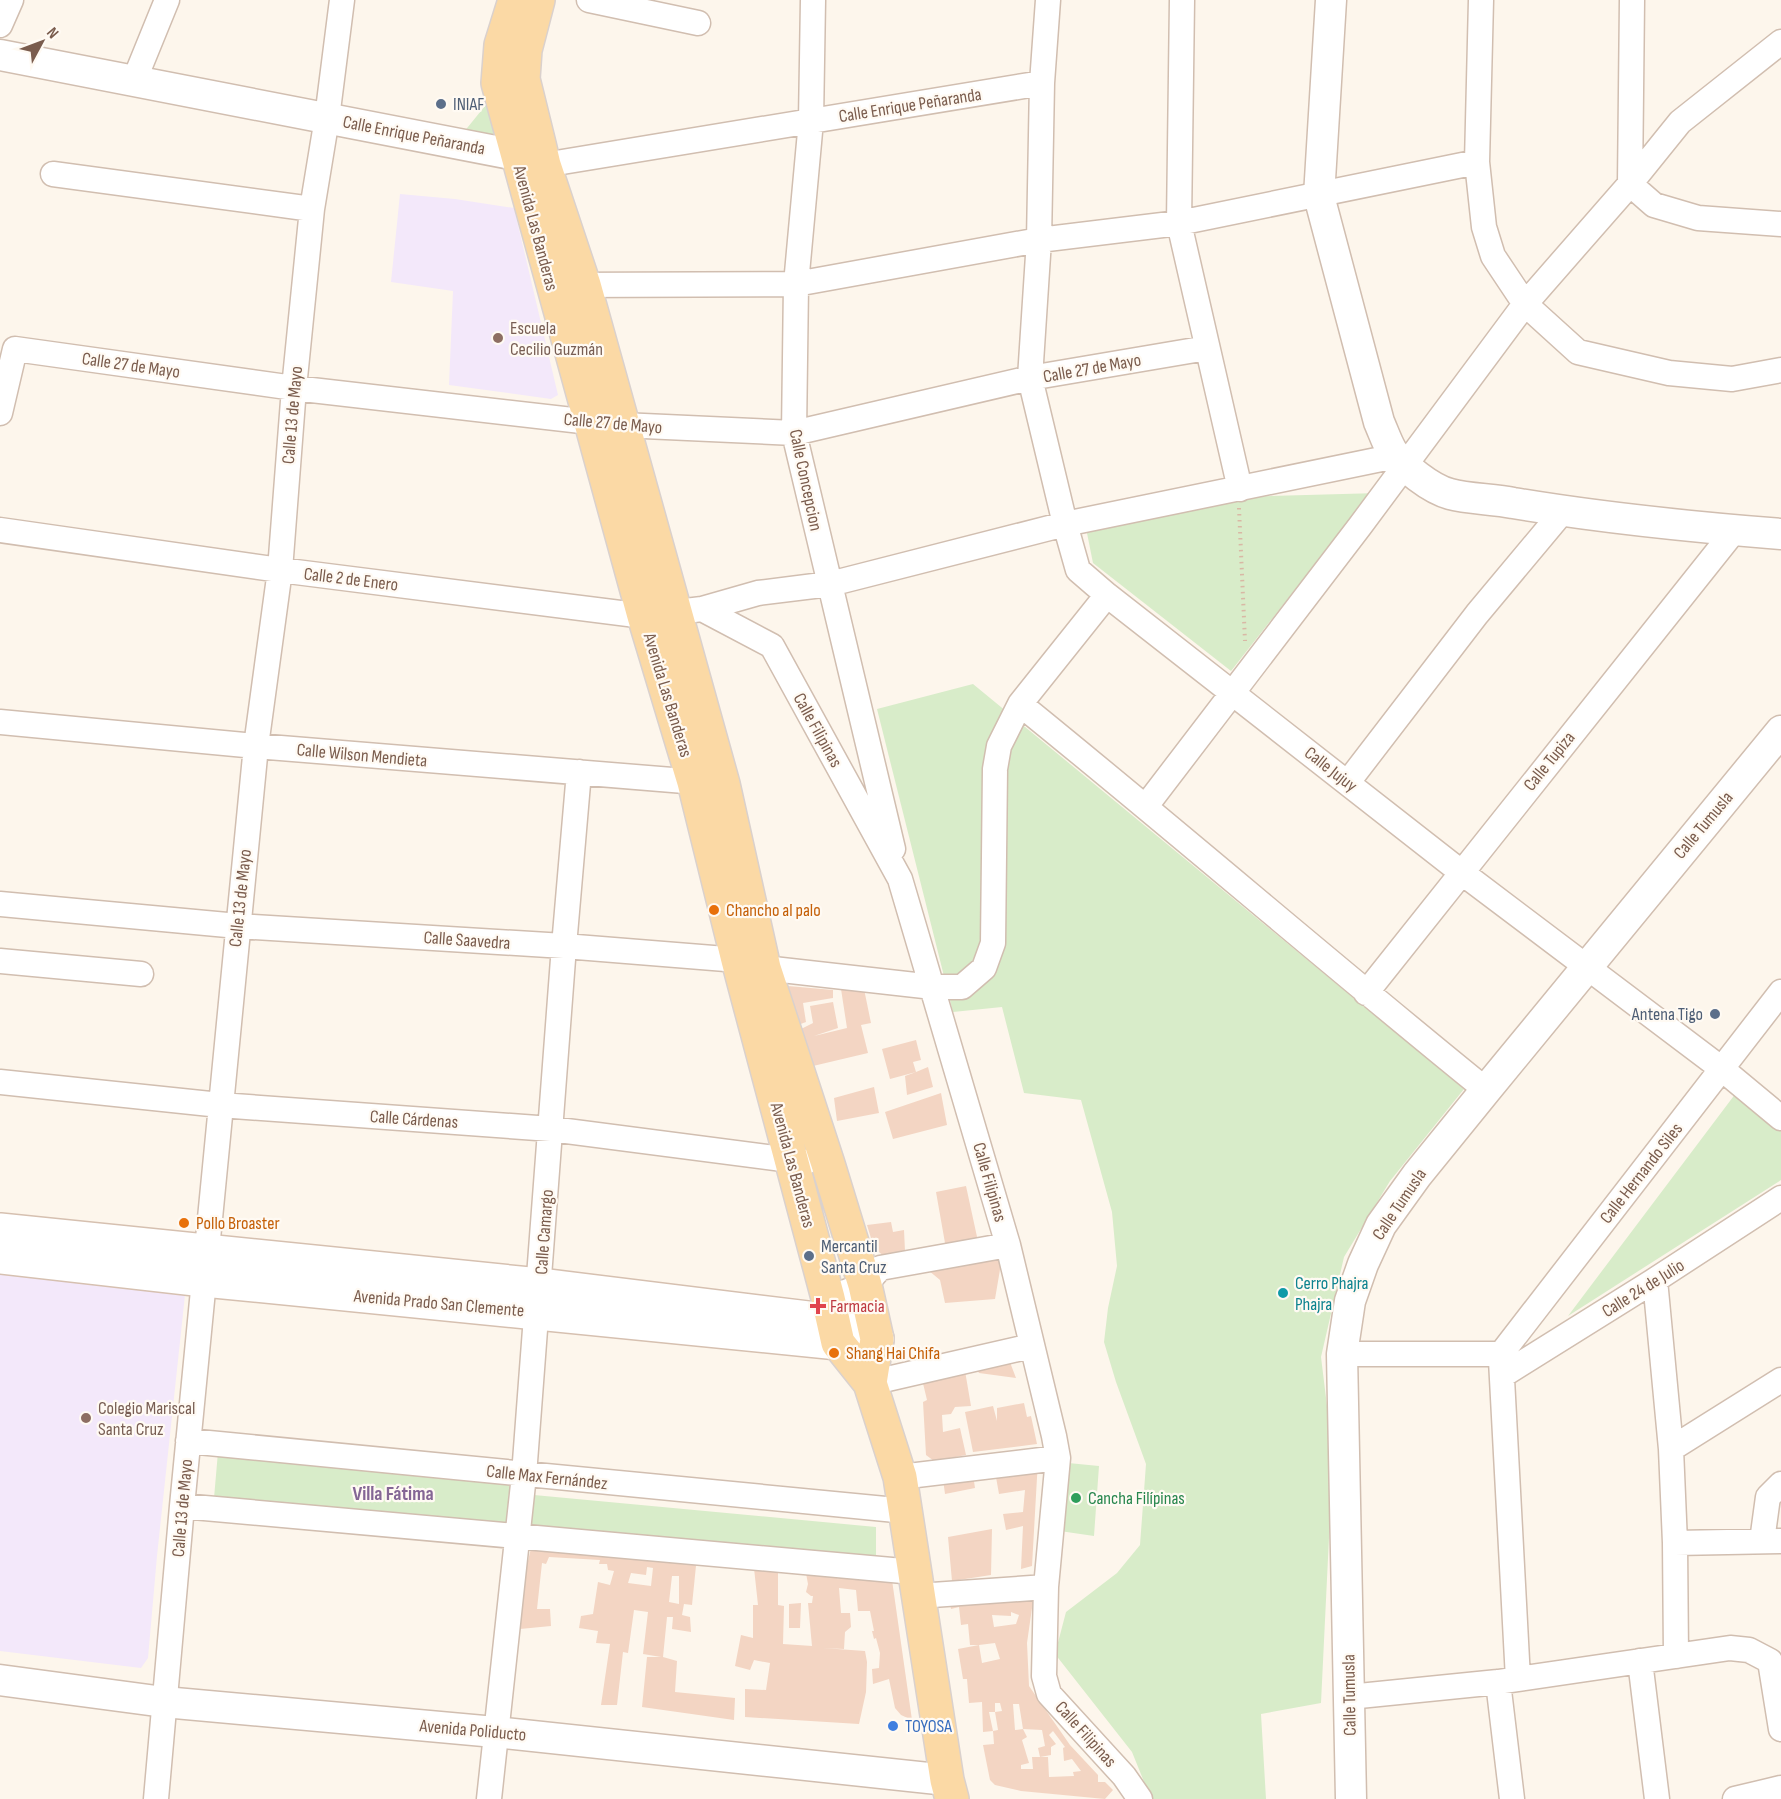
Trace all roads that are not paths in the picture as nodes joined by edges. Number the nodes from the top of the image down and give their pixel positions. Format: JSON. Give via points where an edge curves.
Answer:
{"nodes":[{"id":1,"x":11,"y":0,"type":"edge"},
{"id":2,"x":167,"y":0,"type":"edge"},
{"id":3,"x":342,"y":0,"type":"edge"},
{"id":4,"x":515,"y":0,"type":"edge"},
{"id":5,"x":538,"y":0,"type":"edge"},
{"id":6,"x":589,"y":0,"type":"edge"},
{"id":7,"x":813,"y":0,"type":"edge"},
{"id":8,"x":1048,"y":0,"type":"edge"},
{"id":9,"x":1182,"y":0,"type":"edge"},
{"id":10,"x":1331,"y":0,"type":"edge"},
{"id":11,"x":1481,"y":0,"type":"edge"},
{"id":12,"x":1632,"y":0,"type":"edge"},
{"id":13,"x":698,"y":23,"type":"dead end"},
{"id":14,"x":0,"y":26,"type":"edge"},
{"id":15,"x":1781,"y":42,"type":"edge"},
{"id":16,"x":0,"y":55,"type":"edge"},
{"id":17,"x":134,"y":81,"type":"junction"},
{"id":18,"x":1042,"y":82,"type":"junction"},
{"id":19,"x":327,"y":118,"type":"junction"},
{"id":20,"x":811,"y":121,"type":"junction"},
{"id":21,"x":530,"y":160,"type":"junction"},
{"id":22,"x":1477,"y":162,"type":"junction"},
{"id":23,"x":53,"y":174,"type":"dead end"},
{"id":24,"x":1630,"y":184,"type":"junction"},
{"id":25,"x":1319,"y":196,"type":"junction"},
{"id":26,"x":312,"y":209,"type":"junction"},
{"id":27,"x":1179,"y":223,"type":"junction"},
{"id":28,"x":1781,"y":224,"type":"edge"},
{"id":29,"x":1039,"y":240,"type":"junction"},
{"id":30,"x":796,"y":284,"type":"junction"},
{"id":31,"x":568,"y":285,"type":"junction"},
{"id":32,"x":1525,"y":304,"type":"junction"},
{"id":33,"x":1207,"y":348,"type":"junction"},
{"id":34,"x":1781,"y":370,"type":"edge"},
{"id":35,"x":1030,"y":378,"type":"junction"},
{"id":36,"x":294,"y":388,"type":"junction"},
{"id":37,"x":0,"y":413,"type":"edge"},
{"id":38,"x":590,"y":422,"type":"junction"},
{"id":39,"x":622,"y":425,"type":"junction"},
{"id":40,"x":794,"y":433,"type":"junction"},
{"id":41,"x":1401,"y":461,"type":"junction"},
{"id":42,"x":1240,"y":489,"type":"junction"},
{"id":43,"x":1563,"y":511,"type":"junction"},
{"id":44,"x":1065,"y":524,"type":"junction"},
{"id":45,"x":0,"y":530,"type":"edge"},
{"id":46,"x":1734,"y":531,"type":"junction"},
{"id":47,"x":1781,"y":534,"type":"edge"},
{"id":48,"x":280,"y":570,"type":"junction"},
{"id":49,"x":830,"y":584,"type":"junction"},
{"id":50,"x":1107,"y":595,"type":"junction"},
{"id":51,"x":674,"y":613,"type":"junction"},
{"id":52,"x":1241,"y":684,"type":"junction"},
{"id":53,"x":1020,"y":704,"type":"junction"},
{"id":54,"x":0,"y":722,"type":"edge"},
{"id":55,"x":1781,"y":731,"type":"edge"},
{"id":56,"x":256,"y":746,"type":"junction"},
{"id":57,"x":579,"y":772,"type":"junction"},
{"id":58,"x":1348,"y":782,"type":"junction"},
{"id":59,"x":709,"y":783,"type":"junction"},
{"id":60,"x":1146,"y":806,"type":"junction"},
{"id":61,"x":1461,"y":872,"type":"junction"},
{"id":62,"x":900,"y":879,"type":"junction"},
{"id":63,"x":0,"y":904,"type":"edge"},
{"id":64,"x":238,"y":926,"type":"junction"},
{"id":65,"x":564,"y":946,"type":"junction"},
{"id":66,"x":0,"y":962,"type":"edge"},
{"id":67,"x":751,"y":964,"type":"junction"},
{"id":68,"x":1586,"y":967,"type":"junction"},
{"id":69,"x":141,"y":974,"type":"dead end"},
{"id":70,"x":933,"y":987,"type":"junction"},
{"id":71,"x":1781,"y":992,"type":"edge"},
{"id":72,"x":1366,"y":993,"type":"junction"},
{"id":73,"x":1722,"y":1069,"type":"junction"},
{"id":74,"x":0,"y":1082,"type":"edge"},
{"id":75,"x":1486,"y":1090,"type":"junction"},
{"id":76,"x":220,"y":1105,"type":"junction"},
{"id":77,"x":1781,"y":1118,"type":"edge"},
{"id":78,"x":551,"y":1129,"type":"junction"},
{"id":79,"x":793,"y":1161,"type":"junction"},
{"id":80,"x":828,"y":1164,"type":"junction"},
{"id":81,"x":1781,"y":1198,"type":"edge"},
{"id":82,"x":0,"y":1230,"type":"edge"},
{"id":83,"x":1008,"y":1245,"type":"junction"},
{"id":84,"x":0,"y":1257,"type":"edge"},
{"id":85,"x":206,"y":1266,"type":"junction"},
{"id":86,"x":1655,"y":1280,"type":"junction"},
{"id":87,"x":537,"y":1298,"type":"junction"},
{"id":88,"x":871,"y":1313,"type":"junction"},
{"id":89,"x":833,"y":1321,"type":"junction"},
{"id":90,"x":1031,"y":1346,"type":"junction"},
{"id":91,"x":1342,"y":1354,"type":"junction"},
{"id":92,"x":1502,"y":1365,"type":"junction"},
{"id":93,"x":1781,"y":1380,"type":"edge"},
{"id":94,"x":870,"y":1383,"type":"junction"},
{"id":95,"x":188,"y":1441,"type":"junction"},
{"id":96,"x":1671,"y":1449,"type":"junction"},
{"id":97,"x":1058,"y":1458,"type":"junction"},
{"id":98,"x":524,"y":1474,"type":"junction"},
{"id":99,"x":900,"y":1477,"type":"junction"},
{"id":100,"x":1781,"y":1484,"type":"edge"},
{"id":101,"x":182,"y":1506,"type":"junction"},
{"id":102,"x":906,"y":1511,"type":"junction"},
{"id":103,"x":517,"y":1536,"type":"junction"},
{"id":104,"x":1772,"y":1541,"type":"edge"},
{"id":105,"x":1676,"y":1543,"type":"junction"},
{"id":106,"x":916,"y":1584,"type":"junction"},
{"id":107,"x":1046,"y":1587,"type":"junction"},
{"id":108,"x":1676,"y":1656,"type":"junction"},
{"id":109,"x":1640,"y":1661,"type":"junction"},
{"id":110,"x":1776,"y":1664,"type":"edge"},
{"id":111,"x":0,"y":1680,"type":"edge"},
{"id":112,"x":1508,"y":1681,"type":"junction"},
{"id":113,"x":1349,"y":1697,"type":"junction"},
{"id":114,"x":164,"y":1702,"type":"junction"},
{"id":115,"x":1781,"y":1729,"type":"edge"},
{"id":116,"x":495,"y":1732,"type":"junction"},
{"id":117,"x":1781,"y":1788,"type":"edge"},
{"id":118,"x":949,"y":1789,"type":"edge"},
{"id":119,"x":156,"y":1799,"type":"edge"},
{"id":120,"x":489,"y":1799,"type":"edge"},
{"id":121,"x":1140,"y":1799,"type":"edge"},
{"id":122,"x":1351,"y":1799,"type":"edge"},
{"id":123,"x":1512,"y":1799,"type":"edge"},
{"id":124,"x":1657,"y":1799,"type":"edge"},
{"id":125,"x":1735,"y":1799,"type":"edge"}],
"edges":[{"from":1,"to":14,"type":"street"},
{"from":2,"to":17,"type":"street"},
{"from":3,"to":19,"type":"street","name":"Calle 13 de Mayo"},
{"from":4,"to":21,"type":"main road","name":"Avenida Las Banderas","via":[[501,45],[498,83]]},
{"from":5,"to":21,"type":"main road","name":"Avenida Las Banderas","via":[[525,50],[523,79]]},
{"from":6,"to":13,"type":"street"},
{"from":7,"to":20,"type":"street","name":"Calle Concepcion"},
{"from":8,"to":18,"type":"street"},
{"from":9,"to":27,"type":"street"},
{"from":10,"to":25,"type":"street"},
{"from":11,"to":22,"type":"street"},
{"from":12,"to":24,"type":"street"},
{"from":15,"to":24,"type":"street","via":[[1680,122]]},
{"from":16,"to":17,"type":"street","name":"Calle Enrique Peñaranda"},
{"from":17,"to":19,"type":"street","name":"Calle Enrique Peñaranda"},
{"from":18,"to":20,"type":"street","name":"Calle Enrique Peñaranda"},
{"from":18,"to":29,"type":"street"},
{"from":19,"to":21,"type":"street","name":"Calle Enrique Peñaranda"},
{"from":19,"to":26,"type":"street","name":"Calle 13 de Mayo"},
{"from":20,"to":21,"type":"street","name":"Calle Enrique Peñaranda"},
{"from":20,"to":30,"type":"street","name":"Calle Concepcion"},
{"from":21,"to":31,"type":"main road","name":"Avenida Las Banderas"},
{"from":22,"to":25,"type":"street"},
{"from":22,"to":32,"type":"street","via":[[1484,228],[1493,256]]},
{"from":23,"to":26,"type":"street"},
{"from":24,"to":28,"type":"street","via":[[1654,205],[1698,218]]},
{"from":24,"to":32,"type":"street"},
{"from":25,"to":27,"type":"street"},
{"from":25,"to":41,"type":"street","via":[[1380,422]]},
{"from":26,"to":36,"type":"street","name":"Calle 13 de Mayo"},
{"from":27,"to":29,"type":"street"},
{"from":27,"to":33,"type":"street"},
{"from":29,"to":30,"type":"street"},
{"from":29,"to":35,"type":"street"},
{"from":30,"to":31,"type":"street"},
{"from":30,"to":40,"type":"street","name":"Calle Concepcion"},
{"from":31,"to":38,"type":"main road","name":"Avenida Las Banderas"},
{"from":31,"to":39,"type":"main road","name":"Avenida Las Banderas"},
{"from":32,"to":34,"type":"street","via":[[1578,352],[1669,373],[1732,379]]},
{"from":32,"to":41,"type":"street"},
{"from":33,"to":35,"type":"street","name":"Calle 27 de Mayo"},
{"from":33,"to":42,"type":"street"},
{"from":35,"to":40,"type":"street","name":"Calle 27 de Mayo"},
{"from":35,"to":44,"type":"street"},
{"from":36,"to":37,"type":"street","name":"Calle 27 de Mayo","via":[[15,349]]},
{"from":36,"to":38,"type":"street","name":"Calle 27 de Mayo"},
{"from":36,"to":48,"type":"street","name":"Calle 13 de Mayo"},
{"from":38,"to":39,"type":"street","name":"Calle 27 de Mayo"},
{"from":38,"to":51,"type":"main road","name":"Avenida Las Banderas"},
{"from":39,"to":40,"type":"street","name":"Calle 27 de Mayo"},
{"from":39,"to":51,"type":"main road","name":"Avenida Las Banderas"},
{"from":40,"to":49,"type":"street","name":"Calle Concepcion"},
{"from":41,"to":42,"type":"street"},
{"from":41,"to":43,"type":"street","via":[[1425,482],[1449,494]]},
{"from":41,"to":52,"type":"street"},
{"from":42,"to":44,"type":"street"},
{"from":43,"to":46,"type":"street"},
{"from":43,"to":58,"type":"street","via":[[1477,614]]},
{"from":44,"to":49,"type":"street"},
{"from":44,"to":50,"type":"street","name":"Calle Jujuy","via":[[1078,570]]},
{"from":45,"to":48,"type":"street","name":"Calle 2 de Enero"},
{"from":46,"to":47,"type":"street"},
{"from":46,"to":61,"type":"street","name":"Calle Tupiza"},
{"from":48,"to":51,"type":"street","name":"Calle 2 de Enero"},
{"from":48,"to":56,"type":"street","name":"Calle 13 de Mayo"},
{"from":49,"to":51,"type":"street","via":[[758,593]]},
{"from":49,"to":62,"type":"street","name":"Calle Concepcion"},
{"from":50,"to":52,"type":"street","name":"Calle Jujuy"},
{"from":50,"to":53,"type":"street","name":"Calle Saavedra"},
{"from":51,"to":59,"type":"main road","name":"Avenida Las Banderas"},
{"from":51,"to":62,"type":"street","name":"Calle Filipinas","via":[[772,646]]},
{"from":52,"to":58,"type":"street","name":"Calle Jujuy"},
{"from":52,"to":60,"type":"street"},
{"from":53,"to":60,"type":"street"},
{"from":53,"to":70,"type":"street","name":"Calle Saavedra","via":[[999,746],[995,769],[993,943],[984,968],[962,987]]},
{"from":54,"to":56,"type":"street","name":"Calle Wilson Mendieta"},
{"from":55,"to":68,"type":"street","name":"Calle Tumusla"},
{"from":56,"to":57,"type":"street","name":"Calle Wilson Mendieta"},
{"from":56,"to":64,"type":"street","name":"Calle 13 de Mayo"},
{"from":57,"to":59,"type":"street","name":"Calle Wilson Mendieta"},
{"from":57,"to":65,"type":"street","name":"Calle Camargo"},
{"from":58,"to":61,"type":"street","name":"Calle Jujuy"},
{"from":59,"to":67,"type":"main road","name":"Avenida Las Banderas"},
{"from":60,"to":72,"type":"street"},
{"from":61,"to":68,"type":"street","name":"Calle Jujuy"},
{"from":61,"to":72,"type":"street","name":"Calle Tupiza"},
{"from":62,"to":70,"type":"street","name":"Calle Filipinas"},
{"from":63,"to":64,"type":"street","name":"Calle Saavedra"},
{"from":64,"to":65,"type":"street","name":"Calle Saavedra"},
{"from":64,"to":76,"type":"street","name":"Calle 13 de Mayo"},
{"from":65,"to":67,"type":"street","name":"Calle Saavedra"},
{"from":65,"to":78,"type":"street","name":"Calle Camargo"},
{"from":66,"to":69,"type":"street"},
{"from":67,"to":70,"type":"street","name":"Calle Saavedra"},
{"from":67,"to":79,"type":"main road","name":"Avenida Las Banderas"},
{"from":67,"to":80,"type":"main road","name":"Avenida Las Banderas"},
{"from":68,"to":73,"type":"street","name":"Calle Jujuy"},
{"from":68,"to":75,"type":"street","name":"Calle Tumusla"},
{"from":70,"to":83,"type":"street","name":"Calle Filipinas"},
{"from":71,"to":73,"type":"street","name":"Calle Hernando Siles"},
{"from":72,"to":75,"type":"street"},
{"from":73,"to":77,"type":"street","name":"Calle Jujuy"},
{"from":73,"to":92,"type":"street","name":"Calle Hernando Siles"},
{"from":74,"to":76,"type":"street","name":"Calle Cárdenas"},
{"from":75,"to":91,"type":"street","name":"Calle Tumusla","via":[[1381,1225],[1350,1301]]},
{"from":76,"to":78,"type":"street","name":"Calle Cárdenas"},
{"from":76,"to":85,"type":"street","name":"Calle 13 de Mayo"},
{"from":78,"to":79,"type":"street","name":"Calle Cárdenas"},
{"from":78,"to":87,"type":"street","name":"Calle Camargo"},
{"from":79,"to":80,"type":"street","name":"Calle Cárdenas"},
{"from":79,"to":89,"type":"main road","name":"Avenida Las Banderas"},
{"from":80,"to":88,"type":"main road","name":"Avenida Las Banderas"},
{"from":81,"to":86,"type":"street","name":"Calle 24 de Julio"},
{"from":82,"to":85,"type":"main road","name":"Avenida Prado San Clemente"},
{"from":83,"to":88,"type":"street","via":[[880,1268]]},
{"from":83,"to":90,"type":"street","name":"Calle Filipinas"},
{"from":84,"to":85,"type":"main road","name":"Avenida Prado San Clemente"},
{"from":85,"to":87,"type":"main road","name":"Avenida Prado San Clemente"},
{"from":85,"to":95,"type":"street","name":"Calle 13 de Mayo"},
{"from":86,"to":92,"type":"street","name":"Calle 24 de Julio"},
{"from":86,"to":96,"type":"street"},
{"from":87,"to":89,"type":"main road","name":"Avenida Prado San Clemente"},
{"from":87,"to":98,"type":"street","name":"Calle Camargo"},
{"from":88,"to":89,"type":"main road","name":"Avenida Prado San Clemente"},
{"from":88,"to":94,"type":"main road","name":"Avenida Las Banderas"},
{"from":89,"to":94,"type":"main road","name":"Avenida Las Banderas"},
{"from":90,"to":94,"type":"street"},
{"from":90,"to":97,"type":"street","name":"Calle Filipinas"},
{"from":91,"to":92,"type":"street"},
{"from":91,"to":113,"type":"street","name":"Calle Tumusla"},
{"from":92,"to":112,"type":"street"},
{"from":93,"to":96,"type":"street"},
{"from":94,"to":99,"type":"main road","name":"Avenida Las Banderas"},
{"from":95,"to":98,"type":"street","name":"Calle Max Fernández"},
{"from":95,"to":101,"type":"street","name":"Calle 13 de Mayo"},
{"from":96,"to":105,"type":"street"},
{"from":97,"to":99,"type":"street"},
{"from":97,"to":107,"type":"street","name":"Calle Filipinas"},
{"from":98,"to":102,"type":"street","name":"Calle Max Fernández"},
{"from":98,"to":103,"type":"street","name":"Calle Camargo"},
{"from":99,"to":102,"type":"main road","name":"Avenida Las Banderas"},
{"from":100,"to":104,"type":"street","via":[[1768,1497]]},
{"from":101,"to":103,"type":"street"},
{"from":101,"to":114,"type":"street","name":"Calle 13 de Mayo"},
{"from":102,"to":106,"type":"main road","name":"Avenida Las Banderas"},
{"from":103,"to":106,"type":"street"},
{"from":103,"to":116,"type":"street","name":"Calle Camargo"},
{"from":104,"to":105,"type":"street"},
{"from":105,"to":108,"type":"street"},
{"from":106,"to":107,"type":"street"},
{"from":106,"to":118,"type":"main road","name":"Avenida Las Banderas"},
{"from":107,"to":121,"type":"street","name":"Calle Filipinas","via":[[1043,1657],[1049,1694]]},
{"from":108,"to":109,"type":"street"},
{"from":108,"to":110,"type":"street","via":[[1730,1648],[1749,1650]]},
{"from":109,"to":112,"type":"street"},
{"from":109,"to":124,"type":"street"},
{"from":110,"to":115,"type":"street"},
{"from":111,"to":114,"type":"street","name":"Avenida Poliducto"},
{"from":112,"to":113,"type":"street"},
{"from":112,"to":123,"type":"street"},
{"from":113,"to":122,"type":"street","name":"Calle Tumusla"},
{"from":114,"to":116,"type":"street","name":"Avenida Poliducto"},
{"from":114,"to":119,"type":"street","name":"Calle 13 de Mayo"},
{"from":116,"to":118,"type":"street","name":"Avenida Poliducto"},
{"from":116,"to":120,"type":"street","name":"Calle Camargo"},
{"from":117,"to":125,"type":"street"}]}
